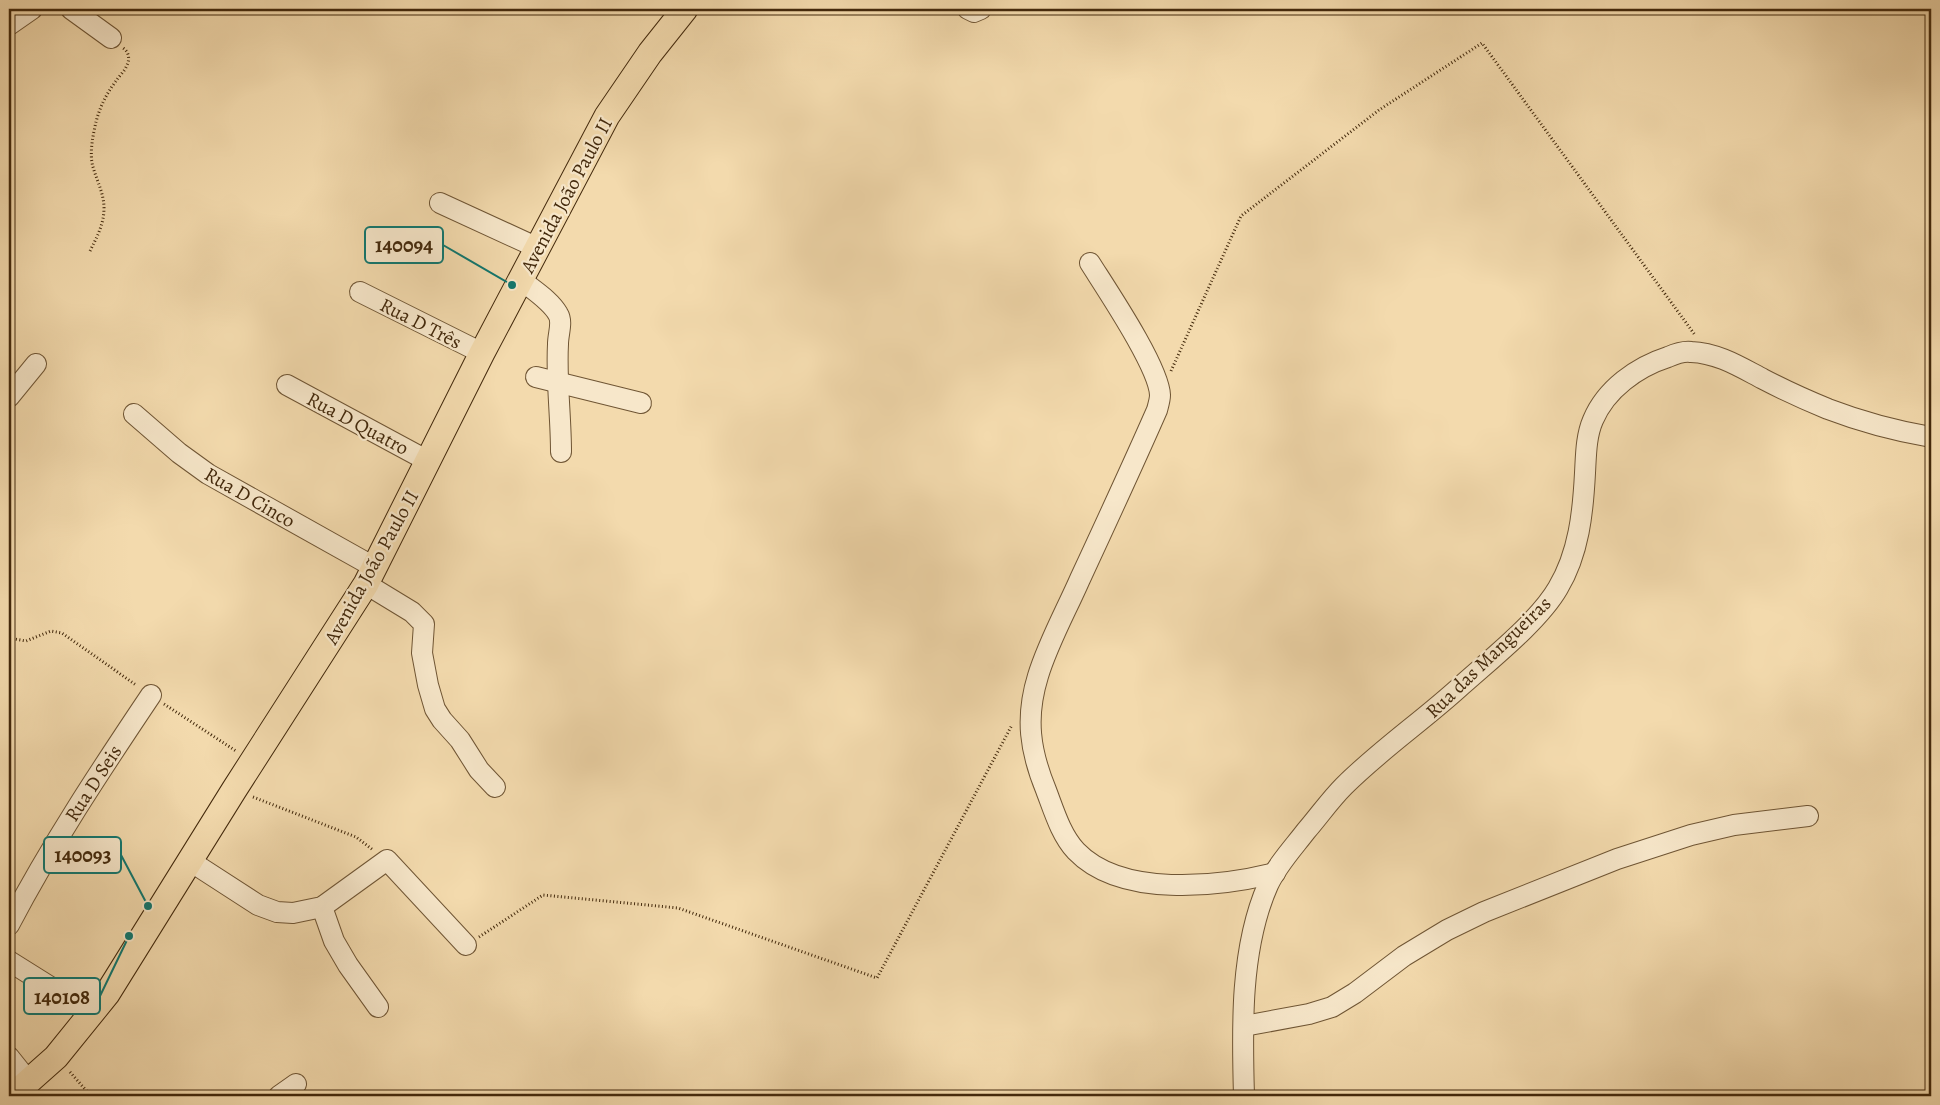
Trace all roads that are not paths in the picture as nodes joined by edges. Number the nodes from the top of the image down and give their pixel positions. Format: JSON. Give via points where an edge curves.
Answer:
{"nodes":[{"id":1,"x":32,"y":9,"type":"edge"},
{"id":2,"x":71,"y":9,"type":"edge"},
{"id":3,"x":685,"y":9,"type":"edge"},
{"id":4,"x":968,"y":9,"type":"edge"},
{"id":5,"x":982,"y":9,"type":"edge"},
{"id":6,"x":9,"y":25,"type":"edge"},
{"id":7,"x":111,"y":38,"type":"road end"},
{"id":8,"x":440,"y":203,"type":"dead end"},
{"id":9,"x":538,"y":248,"type":"junction"},
{"id":10,"x":1090,"y":263,"type":"dead end"},
{"id":11,"x":521,"y":280,"type":"junction"},
{"id":12,"x":360,"y":292,"type":"dead end"},
{"id":13,"x":482,"y":353,"type":"junction"},
{"id":14,"x":36,"y":364,"type":"dead end"},
{"id":15,"x":536,"y":377,"type":"dead end"},
{"id":16,"x":559,"y":383,"type":"junction"},
{"id":17,"x":287,"y":385,"type":"dead end"},
{"id":18,"x":9,"y":397,"type":"edge"},
{"id":19,"x":641,"y":403,"type":"dead end"},
{"id":20,"x":134,"y":414,"type":"dead end"},
{"id":21,"x":1931,"y":437,"type":"edge"},
{"id":22,"x":561,"y":452,"type":"dead end"},
{"id":23,"x":428,"y":461,"type":"junction"},
{"id":24,"x":370,"y":575,"type":"junction"},
{"id":25,"x":150,"y":695,"type":"dead end"},
{"id":26,"x":495,"y":787,"type":"dead end"},
{"id":27,"x":1808,"y":816,"type":"dead end"},
{"id":28,"x":190,"y":861,"type":"junction"},
{"id":29,"x":1275,"y":873,"type":"junction"},
{"id":30,"x":322,"y":907,"type":"junction"},
{"id":31,"x":9,"y":925,"type":"edge"},
{"id":32,"x":466,"y":945,"type":"road end"},
{"id":33,"x":9,"y":961,"type":"edge"},
{"id":34,"x":378,"y":1007,"type":"dead end"},
{"id":35,"x":92,"y":1013,"type":"junction"},
{"id":36,"x":1244,"y":1026,"type":"junction"},
{"id":37,"x":9,"y":1057,"type":"edge"},
{"id":38,"x":296,"y":1084,"type":"dead end"},
{"id":39,"x":21,"y":1089,"type":"edge"},
{"id":40,"x":279,"y":1096,"type":"edge"},
{"id":41,"x":1244,"y":1096,"type":"edge"}],
"edges":[{"from":1,"to":6,"type":"street"},
{"from":2,"to":7,"type":"street"},
{"from":3,"to":9,"type":"main road","name":"Avenida João Paulo II","via":[[607,116]]},
{"from":4,"to":5,"type":"street","via":[[974,12]]},
{"from":8,"to":9,"type":"street"},
{"from":9,"to":11,"type":"main road","name":"Avenida João Paulo II"},
{"from":10,"to":29,"type":"street","via":[[1140,345],[1155,375],[1160,395],[1157,410],[1038,676],[1029,726],[1037,769],[1061,828],[1076,851],[1096,867],[1125,879],[1184,885],[1240,882]]},
{"from":11,"to":13,"type":"main road","name":"Avenida João Paulo II"},
{"from":11,"to":16,"type":"street","via":[[558,314]]},
{"from":12,"to":13,"type":"street","name":"Rua D Três"},
{"from":13,"to":23,"type":"main road","name":"Avenida João Paulo II"},
{"from":14,"to":18,"type":"street"},
{"from":15,"to":16,"type":"street"},
{"from":16,"to":19,"type":"street"},
{"from":16,"to":22,"type":"street"},
{"from":17,"to":23,"type":"street","name":"Rua D Quatro"},
{"from":20,"to":24,"type":"street","name":"Rua D Cinco","via":[[179,454],[208,474]]},
{"from":21,"to":29,"type":"street","name":"Rua das Mangueiras","via":[[1898,432],[1827,409],[1708,354],[1688,351],[1640,369],[1603,402],[1592,421],[1586,449],[1579,535],[1558,589],[1498,654],[1347,783]]},
{"from":23,"to":24,"type":"main road","name":"Avenida João Paulo II"},
{"from":24,"to":26,"type":"street","name":"Rua D Cinco","via":[[424,624],[422,653],[435,709]]},
{"from":24,"to":28,"type":"main road","name":"Avenida João Paulo II"},
{"from":25,"to":31,"type":"street","name":"Rua D Seis","via":[[79,803]]},
{"from":27,"to":36,"type":"street","via":[[1691,834],[1617,859],[1447,930],[1332,1007]]},
{"from":28,"to":30,"type":"street","via":[[258,905],[277,912],[292,913]]},
{"from":28,"to":35,"type":"main road","name":"Avenida João Paulo II"},
{"from":29,"to":36,"type":"street","name":"Rua das Mangueiras","via":[[1268,883],[1256,919],[1248,959]]},
{"from":30,"to":32,"type":"street","via":[[387,860]]},
{"from":30,"to":34,"type":"street","via":[[334,940]]},
{"from":33,"to":35,"type":"street"},
{"from":35,"to":39,"type":"main road","name":"Avenida João Paulo II","via":[[56,1056]]},
{"from":36,"to":41,"type":"street","name":"Rua das Mangueiras"},
{"from":37,"to":39,"type":"street"},
{"from":38,"to":40,"type":"street"}]}
